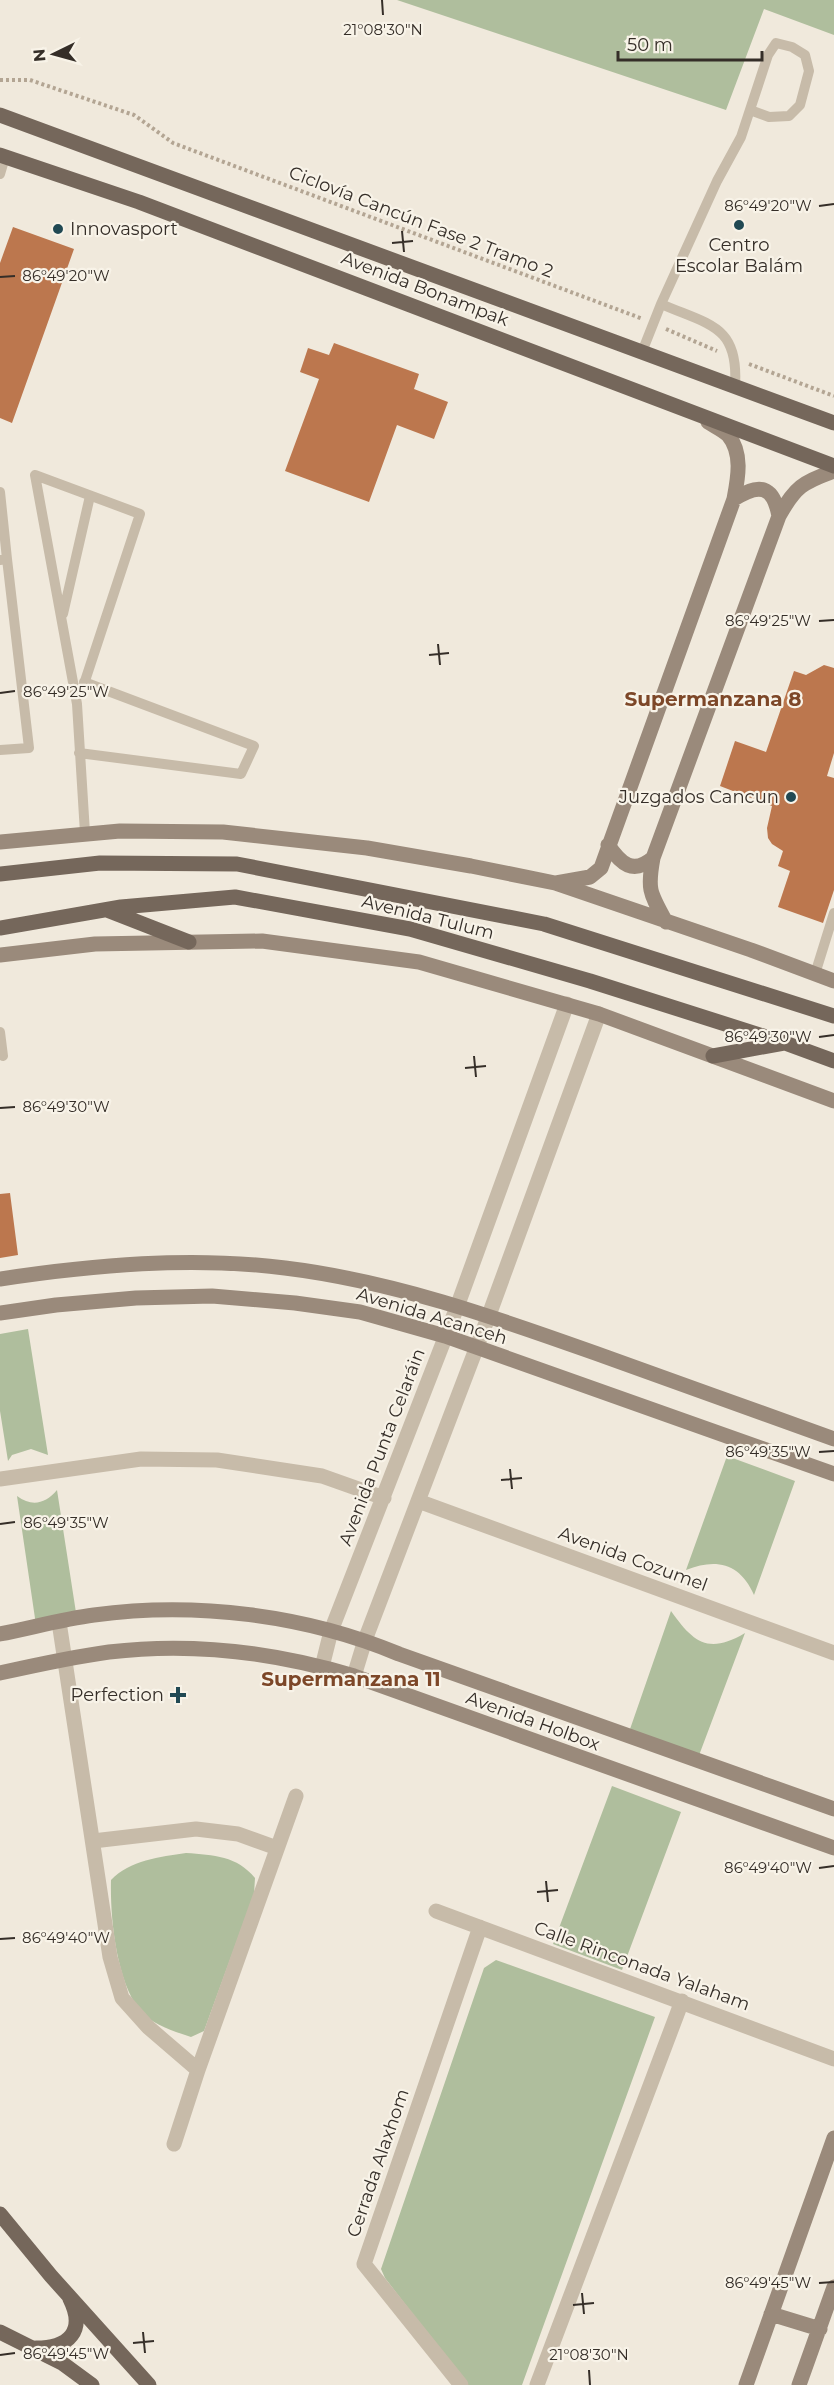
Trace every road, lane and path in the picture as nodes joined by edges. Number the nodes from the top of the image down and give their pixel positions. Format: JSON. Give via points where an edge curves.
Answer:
{"nodes":[{"id":1,"x":0,"y":80,"type":"edge"},
{"id":2,"x":750,"y":110,"type":"junction"},
{"id":3,"x":0,"y":115,"type":"edge"},
{"id":4,"x":3,"y":156,"type":"edge"},
{"id":5,"x":0,"y":174,"type":"edge"},
{"id":6,"x":661,"y":304,"type":"junction"},
{"id":7,"x":653,"y":323,"type":"junction"},
{"id":8,"x":642,"y":352,"type":"junction"},
{"id":9,"x":735,"y":359,"type":"junction"},
{"id":10,"x":735,"y":386,"type":"junction"},
{"id":11,"x":834,"y":396,"type":"edge"},
{"id":12,"x":696,"y":413,"type":"junction"},
{"id":13,"x":834,"y":423,"type":"edge"},
{"id":14,"x":834,"y":466,"type":"edge"},
{"id":15,"x":834,"y":471,"type":"edge"},
{"id":16,"x":0,"y":492,"type":"edge"},
{"id":17,"x":90,"y":496,"type":"junction"},
{"id":18,"x":734,"y":499,"type":"junction"},
{"id":19,"x":779,"y":516,"type":"junction"},
{"id":20,"x":4,"y":559,"type":"edge"},
{"id":21,"x":62,"y":620,"type":"junction"},
{"id":22,"x":84,"y":682,"type":"junction"},
{"id":23,"x":77,"y":704,"type":"junction"},
{"id":24,"x":0,"y":750,"type":"edge"},
{"id":25,"x":79,"y":753,"type":"junction"},
{"id":26,"x":85,"y":833,"type":"junction"},
{"id":27,"x":0,"y":843,"type":"edge"},
{"id":28,"x":608,"y":845,"type":"junction"},
{"id":29,"x":654,"y":858,"type":"junction"},
{"id":30,"x":0,"y":874,"type":"edge"},
{"id":31,"x":555,"y":884,"type":"junction"},
{"id":32,"x":104,"y":909,"type":"junction"},
{"id":33,"x":834,"y":914,"type":"edge"},
{"id":34,"x":666,"y":922,"type":"junction"},
{"id":35,"x":0,"y":928,"type":"edge"},
{"id":36,"x":189,"y":942,"type":"junction"},
{"id":37,"x":0,"y":955,"type":"edge"},
{"id":38,"x":815,"y":974,"type":"junction"},
{"id":39,"x":834,"y":981,"type":"edge"},
{"id":40,"x":567,"y":1004,"type":"junction"},
{"id":41,"x":599,"y":1014,"type":"junction"},
{"id":42,"x":834,"y":1016,"type":"edge"},
{"id":43,"x":0,"y":1032,"type":"edge"},
{"id":44,"x":785,"y":1043,"type":"junction"},
{"id":45,"x":3,"y":1056,"type":"dead end"},
{"id":46,"x":713,"y":1056,"type":"junction"},
{"id":47,"x":834,"y":1061,"type":"edge"},
{"id":48,"x":834,"y":1101,"type":"edge"},
{"id":49,"x":0,"y":1279,"type":"edge"},
{"id":50,"x":457,"y":1307,"type":"junction"},
{"id":51,"x":0,"y":1313,"type":"edge"},
{"id":52,"x":489,"y":1315,"type":"junction"},
{"id":53,"x":445,"y":1336,"type":"junction"},
{"id":54,"x":476,"y":1349,"type":"junction"},
{"id":55,"x":834,"y":1439,"type":"edge"},
{"id":56,"x":834,"y":1474,"type":"edge"},
{"id":57,"x":0,"y":1479,"type":"edge"},
{"id":58,"x":384,"y":1498,"type":"junction"},
{"id":59,"x":418,"y":1501,"type":"junction"},
{"id":60,"x":59,"y":1622,"type":"junction"},
{"id":61,"x":332,"y":1631,"type":"junction"},
{"id":62,"x":0,"y":1634,"type":"edge"},
{"id":63,"x":365,"y":1640,"type":"junction"},
{"id":64,"x":834,"y":1653,"type":"edge"},
{"id":65,"x":65,"y":1659,"type":"junction"},
{"id":66,"x":322,"y":1667,"type":"junction"},
{"id":67,"x":0,"y":1673,"type":"edge"},
{"id":68,"x":354,"y":1676,"type":"junction"},
{"id":69,"x":296,"y":1796,"type":"dead end"},
{"id":70,"x":834,"y":1809,"type":"edge"},
{"id":71,"x":93,"y":1841,"type":"junction"},
{"id":72,"x":277,"y":1848,"type":"junction"},
{"id":73,"x":834,"y":1848,"type":"edge"},
{"id":74,"x":436,"y":1911,"type":"dead end"},
{"id":75,"x":480,"y":1927,"type":"junction"},
{"id":76,"x":682,"y":2001,"type":"junction"},
{"id":77,"x":834,"y":2059,"type":"edge"},
{"id":78,"x":198,"y":2070,"type":"junction"},
{"id":79,"x":834,"y":2138,"type":"edge"},
{"id":80,"x":174,"y":2144,"type":"dead end"},
{"id":81,"x":0,"y":2214,"type":"edge"},
{"id":82,"x":834,"y":2287,"type":"edge"},
{"id":83,"x":68,"y":2294,"type":"junction"},
{"id":84,"x":771,"y":2314,"type":"junction"},
{"id":85,"x":820,"y":2329,"type":"junction"},
{"id":86,"x":0,"y":2332,"type":"edge"},
{"id":87,"x":33,"y":2348,"type":"junction"},
{"id":88,"x":92,"y":2385,"type":"edge"},
{"id":89,"x":149,"y":2385,"type":"edge"},
{"id":90,"x":461,"y":2385,"type":"edge"},
{"id":91,"x":537,"y":2385,"type":"edge"},
{"id":92,"x":746,"y":2385,"type":"edge"},
{"id":93,"x":799,"y":2385,"type":"edge"}],
"edges":[{"from":1,"to":7,"type":"path","name":"Ciclovía Cancún Fase 2 Tramo 2","via":[[30,80],[134,115],[173,143]]},
{"from":2,"to":2,"type":"lane","via":[[769,117],[789,116],[800,105],[809,70],[805,55],[776,43],[768,55]]},
{"from":2,"to":6,"type":"lane","via":[[741,137]]},
{"from":3,"to":8,"type":"main road","name":"Avenida Bonampak"},
{"from":4,"to":5,"type":"lane"},
{"from":4,"to":12,"type":"main road","name":"Avenida Bonampak","via":[[139,201]]},
{"from":6,"to":7,"type":"lane"},
{"from":6,"to":9,"type":"lane","via":[[718,328],[733,348]]},
{"from":7,"to":8,"type":"lane"},
{"from":7,"to":9,"type":"path","name":"Ciclovía Cancún Fase 2 Tramo 2"},
{"from":8,"to":10,"type":"main road","name":"Avenida Bonampak"},
{"from":9,"to":10,"type":"lane"},
{"from":9,"to":11,"type":"path","name":"Ciclovía Cancún Fase 2 Tramo 2"},
{"from":10,"to":13,"type":"main road","name":"Avenida Bonampak"},
{"from":12,"to":14,"type":"main road","name":"Avenida Bonampak"},
{"from":12,"to":18,"type":"street","via":[[728,435],[736,451],[739,471]]},
{"from":15,"to":19,"type":"street","via":[[792,492]]},
{"from":16,"to":20,"type":"lane"},
{"from":17,"to":21,"type":"lane"},
{"from":17,"to":21,"type":"lane","via":[[35,475]]},
{"from":17,"to":22,"type":"lane","via":[[140,514]]},
{"from":18,"to":19,"type":"street","via":[[750,489],[764,490],[776,500]]},
{"from":18,"to":28,"type":"street"},
{"from":19,"to":29,"type":"street"},
{"from":20,"to":24,"type":"lane","via":[[29,748]]},
{"from":21,"to":23,"type":"lane"},
{"from":22,"to":23,"type":"lane"},
{"from":22,"to":25,"type":"lane","via":[[254,746],[241,774]]},
{"from":23,"to":25,"type":"lane"},
{"from":25,"to":26,"type":"lane"},
{"from":26,"to":27,"type":"street"},
{"from":26,"to":31,"type":"street","via":[[223,832],[367,848]]},
{"from":28,"to":29,"type":"street","via":[[618,860],[629,866],[644,866]]},
{"from":28,"to":31,"type":"street","via":[[601,868],[590,877]]},
{"from":29,"to":34,"type":"street","via":[[648,883]]},
{"from":30,"to":42,"type":"main road","name":"Avenida Tulum","via":[[100,863],[237,864],[544,924]]},
{"from":31,"to":34,"type":"street"},
{"from":32,"to":35,"type":"main road","name":"Avenida Tulum"},
{"from":32,"to":36,"type":"main road"},
{"from":32,"to":44,"type":"main road","name":"Avenida Tulum","via":[[235,897],[410,929]]},
{"from":33,"to":38,"type":"lane"},
{"from":34,"to":38,"type":"street"},
{"from":36,"to":37,"type":"street","via":[[95,944]]},
{"from":36,"to":40,"type":"street","via":[[262,941],[419,962]]},
{"from":38,"to":39,"type":"street"},
{"from":40,"to":41,"type":"street"},
{"from":40,"to":50,"type":"street","name":"Avenida Punta Celaráin"},
{"from":41,"to":46,"type":"street"},
{"from":41,"to":52,"type":"street"},
{"from":43,"to":45,"type":"lane"},
{"from":44,"to":46,"type":"main road"},
{"from":44,"to":47,"type":"main road","name":"Avenida Tulum"},
{"from":46,"to":48,"type":"street"},
{"from":49,"to":50,"type":"street","name":"Avenida Acanceh","via":[[125,1266],[207,1263],[284,1268],[378,1284]]},
{"from":50,"to":52,"type":"street","name":"Avenida Acanceh"},
{"from":50,"to":53,"type":"street","name":"Avenida Punta Celaráin"},
{"from":51,"to":53,"type":"street","name":"Avenida Acanceh","via":[[135,1298],[212,1296],[360,1312]]},
{"from":52,"to":54,"type":"street"},
{"from":52,"to":55,"type":"street","name":"Avenida Acanceh"},
{"from":53,"to":54,"type":"street","name":"Avenida Acanceh"},
{"from":53,"to":58,"type":"street","name":"Avenida Punta Celaráin"},
{"from":54,"to":56,"type":"street","name":"Avenida Acanceh"},
{"from":54,"to":59,"type":"street"},
{"from":57,"to":58,"type":"street","via":[[141,1459],[217,1460],[322,1476]]},
{"from":58,"to":61,"type":"street","name":"Avenida Punta Celaráin"},
{"from":59,"to":63,"type":"street"},
{"from":59,"to":64,"type":"street","name":"Avenida Cozumel"},
{"from":60,"to":61,"type":"street","name":"Avenida Holbox","via":[[95,1615],[169,1610],[241,1613]]},
{"from":60,"to":62,"type":"street","name":"Avenida Holbox"},
{"from":60,"to":65,"type":"street"},
{"from":61,"to":63,"type":"street","name":"Avenida Holbox"},
{"from":61,"to":66,"type":"street","name":"Avenida Punta Celaráin"},
{"from":63,"to":68,"type":"street"},
{"from":63,"to":70,"type":"street","name":"Avenida Holbox"},
{"from":65,"to":66,"type":"street","name":"Avenida Holbox","via":[[177,1648],[246,1652]]},
{"from":65,"to":67,"type":"street","name":"Avenida Holbox"},
{"from":65,"to":71,"type":"street"},
{"from":66,"to":68,"type":"street","name":"Avenida Holbox"},
{"from":68,"to":73,"type":"street","name":"Avenida Holbox"},
{"from":69,"to":72,"type":"street"},
{"from":71,"to":72,"type":"street","via":[[196,1829],[238,1833]]},
{"from":71,"to":78,"type":"street","via":[[110,1957],[122,1998],[148,2027]]},
{"from":72,"to":78,"type":"street"},
{"from":74,"to":75,"type":"street","name":"Calle Rinconada Yalaham"},
{"from":75,"to":76,"type":"street","name":"Calle Rinconada Yalaham"},
{"from":75,"to":90,"type":"street","name":"Cerrada Alaxhom","via":[[364,2264]]},
{"from":76,"to":77,"type":"street","name":"Calle Rinconada Yalaham"},
{"from":76,"to":91,"type":"street"},
{"from":78,"to":80,"type":"street"},
{"from":79,"to":84,"type":"street"},
{"from":81,"to":83,"type":"main road"},
{"from":82,"to":85,"type":"street"},
{"from":83,"to":87,"type":"main road","via":[[76,2318],[71,2336],[52,2348]]},
{"from":83,"to":89,"type":"main road"},
{"from":84,"to":85,"type":"street"},
{"from":84,"to":92,"type":"street"},
{"from":85,"to":93,"type":"street"},
{"from":86,"to":87,"type":"main road"},
{"from":87,"to":88,"type":"main road"}]}
